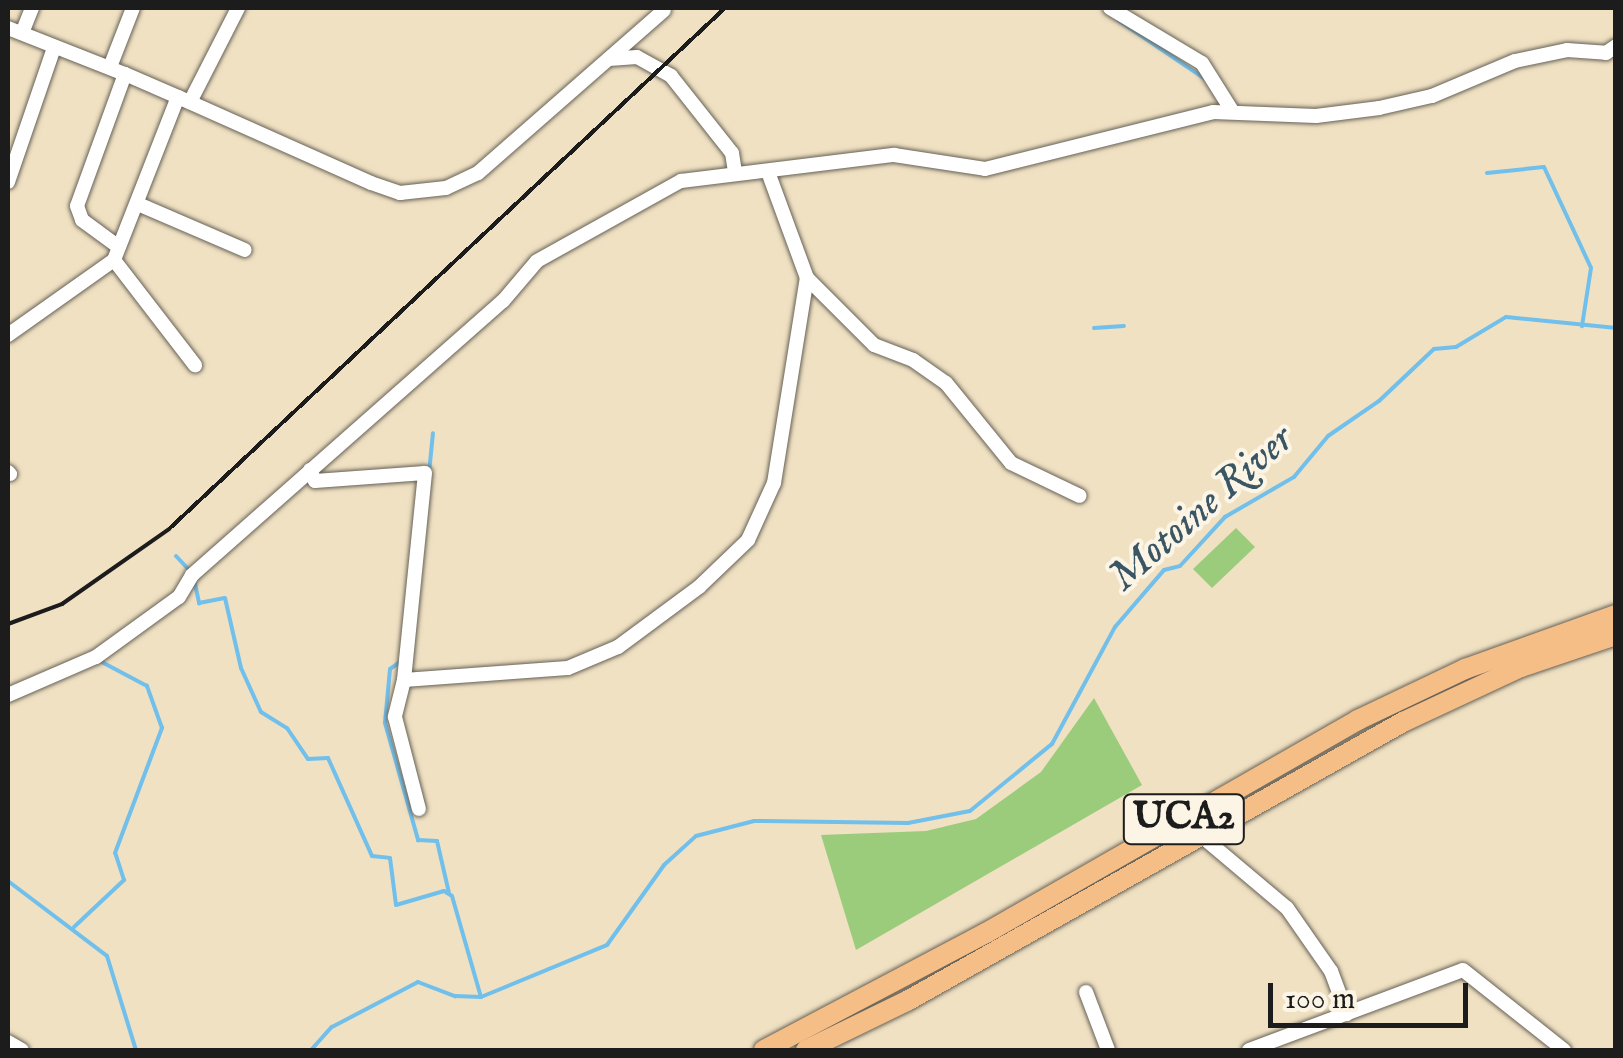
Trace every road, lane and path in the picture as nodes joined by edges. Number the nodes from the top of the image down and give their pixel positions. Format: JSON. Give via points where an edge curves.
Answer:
{"nodes":[{"id":1,"x":32,"y":8,"type":"edge"},
{"id":2,"x":133,"y":8,"type":"edge"},
{"id":3,"x":238,"y":8,"type":"edge"},
{"id":4,"x":1110,"y":8,"type":"edge"},
{"id":5,"x":664,"y":10,"type":"dead end"},
{"id":6,"x":15,"y":31,"type":"edge"},
{"id":7,"x":1616,"y":46,"type":"edge"},
{"id":8,"x":54,"y":48,"type":"junction"},
{"id":9,"x":608,"y":59,"type":"junction"},
{"id":10,"x":110,"y":67,"type":"junction"},
{"id":11,"x":126,"y":74,"type":"junction"},
{"id":12,"x":184,"y":99,"type":"junction"},
{"id":13,"x":1231,"y":110,"type":"junction"},
{"id":14,"x":736,"y":171,"type":"junction"},
{"id":15,"x":768,"y":172,"type":"junction"},
{"id":16,"x":8,"y":182,"type":"edge"},
{"id":17,"x":138,"y":204,"type":"junction"},
{"id":18,"x":246,"y":250,"type":"dead end"},
{"id":19,"x":115,"y":252,"type":"junction"},
{"id":20,"x":808,"y":278,"type":"junction"},
{"id":21,"x":8,"y":335,"type":"edge"},
{"id":22,"x":195,"y":365,"type":"dead end"},
{"id":23,"x":310,"y":470,"type":"junction"},
{"id":24,"x":1080,"y":496,"type":"dead end"},
{"id":25,"x":1616,"y":615,"type":"edge"},
{"id":26,"x":1616,"y":635,"type":"edge"},
{"id":27,"x":404,"y":680,"type":"junction"},
{"id":28,"x":8,"y":695,"type":"edge"},
{"id":29,"x":419,"y":808,"type":"dead end"},
{"id":30,"x":1199,"y":834,"type":"junction"},
{"id":31,"x":1086,"y":992,"type":"dead end"},
{"id":32,"x":1347,"y":1014,"type":"junction"},
{"id":33,"x":8,"y":1042,"type":"edge"},
{"id":34,"x":22,"y":1050,"type":"edge"},
{"id":35,"x":764,"y":1050,"type":"edge"},
{"id":36,"x":806,"y":1050,"type":"edge"},
{"id":37,"x":1108,"y":1050,"type":"edge"},
{"id":38,"x":1249,"y":1050,"type":"edge"},
{"id":39,"x":1564,"y":1050,"type":"edge"}],
"edges":[{"from":1,"to":6,"type":"street"},
{"from":2,"to":10,"type":"street"},
{"from":3,"to":12,"type":"street"},
{"from":4,"to":13,"type":"street","via":[[1202,63]]},
{"from":5,"to":9,"type":"street"},
{"from":6,"to":8,"type":"street"},
{"from":7,"to":13,"type":"street","via":[[1606,53],[1567,50],[1515,61],[1432,96],[1378,108],[1316,116]]},
{"from":8,"to":10,"type":"street"},
{"from":8,"to":16,"type":"street"},
{"from":9,"to":12,"type":"street","via":[[478,172],[412,193],[371,183]]},
{"from":9,"to":14,"type":"street","via":[[637,57],[670,76],[735,157]]},
{"from":10,"to":11,"type":"street"},
{"from":11,"to":12,"type":"street"},
{"from":11,"to":19,"type":"street","via":[[77,206],[82,220]]},
{"from":12,"to":17,"type":"street"},
{"from":13,"to":15,"type":"street","via":[[985,169],[894,155]]},
{"from":14,"to":15,"type":"street"},
{"from":14,"to":23,"type":"street","via":[[680,180],[538,261],[504,301]]},
{"from":15,"to":20,"type":"street"},
{"from":17,"to":18,"type":"street"},
{"from":17,"to":19,"type":"street"},
{"from":19,"to":21,"type":"street"},
{"from":19,"to":22,"type":"street"},
{"from":20,"to":24,"type":"street","via":[[874,345],[946,383],[1011,463]]},
{"from":20,"to":27,"type":"street","via":[[774,483],[748,540],[661,618],[588,663],[447,682]]},
{"from":23,"to":27,"type":"street","via":[[315,481],[425,474]]},
{"from":23,"to":28,"type":"street","via":[[181,586],[180,596],[143,617],[106,651]]},
{"from":25,"to":35,"type":"highway","number":"UCA2","via":[[1465,669],[1358,720],[986,933]]},
{"from":26,"to":30,"type":"highway","number":"UCA2","via":[[1521,668],[1402,722]]},
{"from":27,"to":29,"type":"street","via":[[395,717]]},
{"from":30,"to":32,"type":"street","via":[[1287,908],[1331,971]]},
{"from":30,"to":36,"type":"highway","number":"UCA2","via":[[906,1002]]},
{"from":31,"to":37,"type":"street"},
{"from":32,"to":38,"type":"street"},
{"from":32,"to":39,"type":"street","via":[[1463,970]]},
{"from":33,"to":34,"type":"street"}]}
